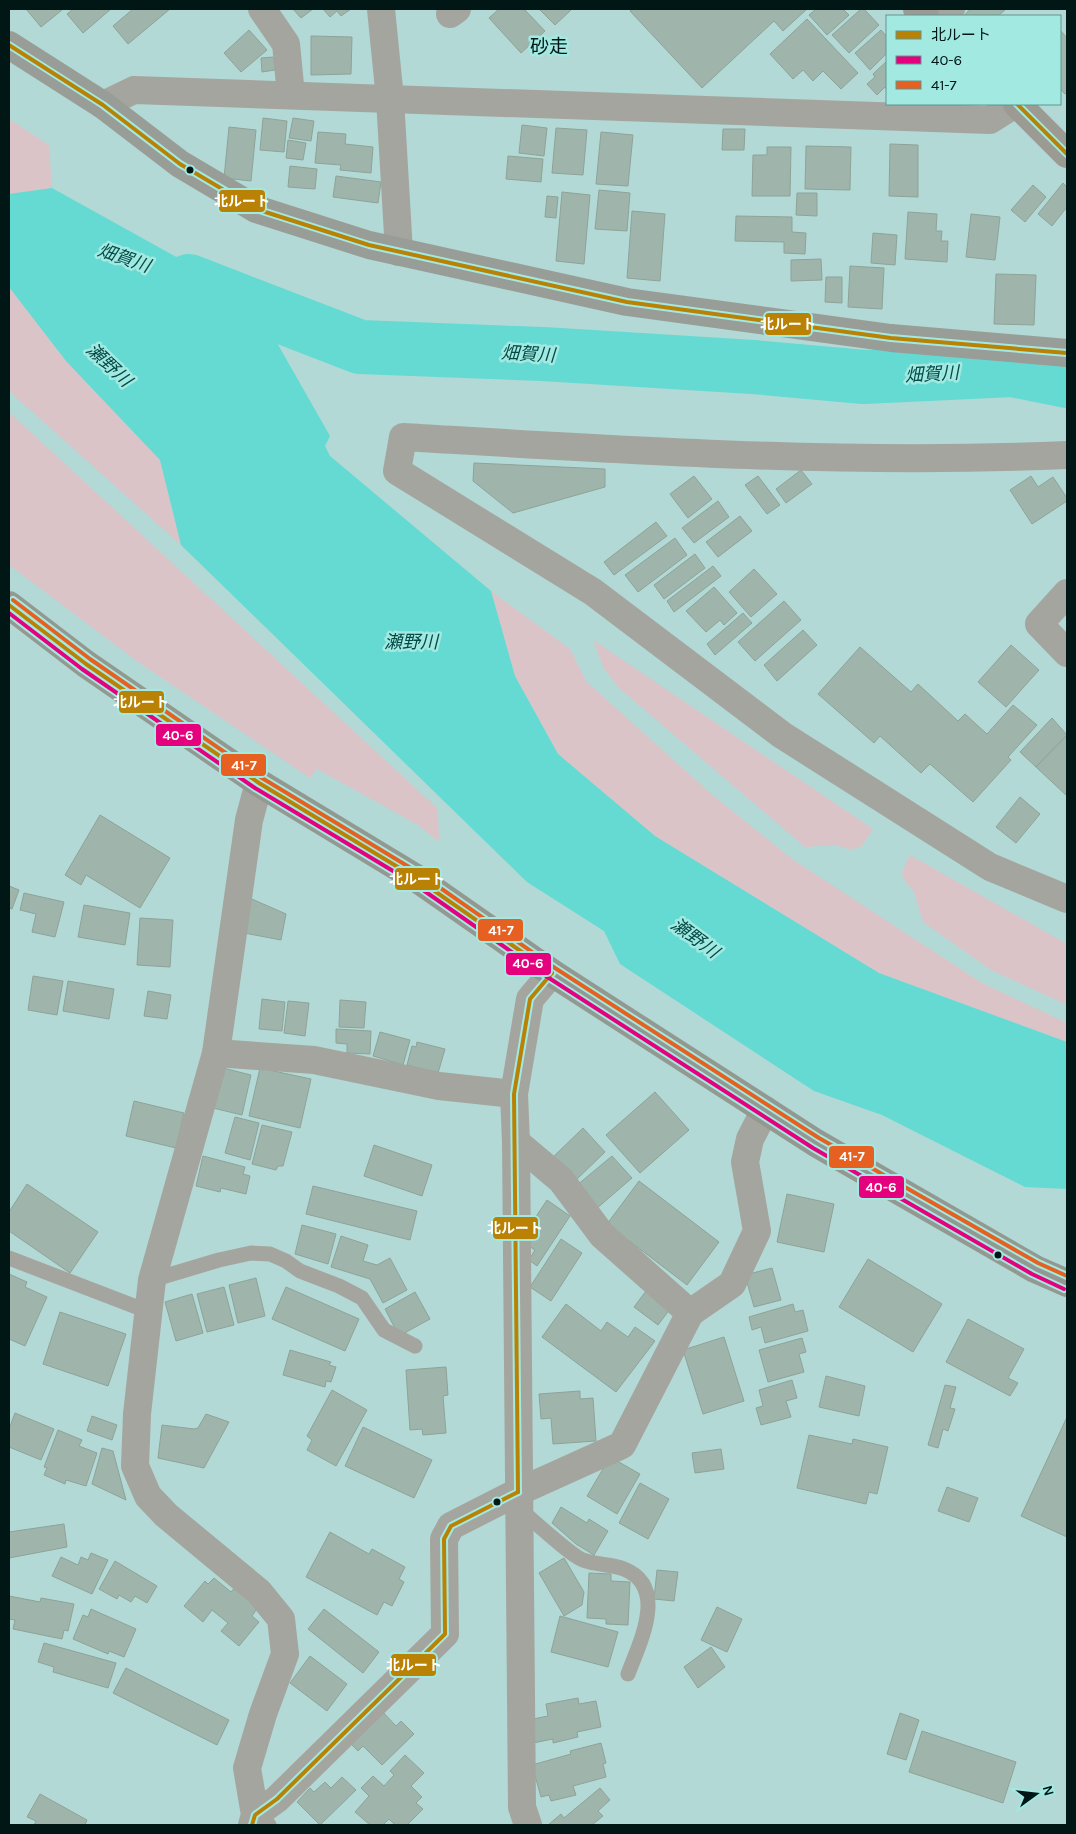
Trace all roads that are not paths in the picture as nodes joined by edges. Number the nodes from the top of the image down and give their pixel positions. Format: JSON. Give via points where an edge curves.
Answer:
{"nodes":[{"id":1,"x":262,"y":9,"type":"edge"},
{"id":2,"x":381,"y":9,"type":"edge"},
{"id":3,"x":9,"y":45,"type":"edge"},
{"id":4,"x":291,"y":95,"type":"junction"},
{"id":5,"x":390,"y":99,"type":"junction"},
{"id":6,"x":103,"y":105,"type":"junction"},
{"id":7,"x":1014,"y":105,"type":"edge"},
{"id":8,"x":1017,"y":105,"type":"edge"},
{"id":9,"x":1067,"y":154,"type":"edge"},
{"id":10,"x":399,"y":252,"type":"junction"},
{"id":11,"x":1067,"y":353,"type":"edge"},
{"id":12,"x":1067,"y":456,"type":"edge"},
{"id":13,"x":1067,"y":593,"type":"edge"},
{"id":14,"x":9,"y":605,"type":"edge"},
{"id":15,"x":1067,"y":653,"type":"edge"},
{"id":16,"x":258,"y":783,"type":"junction"},
{"id":17,"x":1010,"y":875,"type":"junction"},
{"id":18,"x":1067,"y":899,"type":"edge"},
{"id":19,"x":1067,"y":917,"type":"edge"},
{"id":20,"x":552,"y":973,"type":"junction"},
{"id":21,"x":216,"y":1053,"type":"junction"},
{"id":22,"x":514,"y":1094,"type":"junction"},
{"id":23,"x":765,"y":1110,"type":"junction"},
{"id":24,"x":516,"y":1142,"type":"junction"},
{"id":25,"x":9,"y":1258,"type":"edge"},
{"id":26,"x":152,"y":1280,"type":"junction"},
{"id":27,"x":1067,"y":1283,"type":"edge"},
{"id":28,"x":147,"y":1310,"type":"junction"},
{"id":29,"x":690,"y":1313,"type":"junction"},
{"id":30,"x":415,"y":1346,"type":"dead end"},
{"id":31,"x":518,"y":1500,"type":"junction"},
{"id":32,"x":628,"y":1674,"type":"dead end"},
{"id":33,"x":259,"y":1820,"type":"edge"},
{"id":34,"x":528,"y":1825,"type":"edge"}],
"edges":[{"from":1,"to":4,"type":"street","via":[[286,44]]},
{"from":2,"to":5,"type":"street"},
{"from":3,"to":6,"type":"main road"},
{"from":4,"to":5,"type":"street"},
{"from":4,"to":6,"type":"street","via":[[134,90]]},
{"from":5,"to":7,"type":"street","via":[[990,120]]},
{"from":5,"to":10,"type":"street"},
{"from":6,"to":10,"type":"main road","via":[[180,164],[256,209]]},
{"from":8,"to":9,"type":"main road"},
{"from":10,"to":11,"type":"main road","via":[[627,302],[891,338]]},
{"from":12,"to":17,"type":"street","via":[[883,458],[643,451],[403,437],[397,471],[593,592],[782,735],[990,868]]},
{"from":13,"to":15,"type":"street","via":[[1039,624]]},
{"from":14,"to":16,"type":"highway","via":[[86,664]]},
{"from":16,"to":20,"type":"highway","via":[[416,878]]},
{"from":16,"to":21,"type":"street","via":[[249,820]]},
{"from":17,"to":18,"type":"street"},
{"from":17,"to":19,"type":"street","via":[[1038,903]]},
{"from":20,"to":22,"type":"street","via":[[530,999]]},
{"from":20,"to":23,"type":"highway"},
{"from":21,"to":22,"type":"street","via":[[314,1060],[439,1086]]},
{"from":21,"to":26,"type":"street"},
{"from":22,"to":24,"type":"street"},
{"from":23,"to":27,"type":"highway","via":[[816,1143],[1035,1269]]},
{"from":23,"to":29,"type":"street","via":[[750,1139],[745,1162],[756,1230],[732,1284]]},
{"from":24,"to":29,"type":"street","via":[[561,1180],[602,1234]]},
{"from":24,"to":31,"type":"street"},
{"from":25,"to":28,"type":"lane"},
{"from":26,"to":28,"type":"street"},
{"from":26,"to":30,"type":"lane","via":[[219,1260],[270,1254],[362,1298],[384,1330]]},
{"from":28,"to":33,"type":"street","via":[[137,1414],[136,1466],[148,1496],[259,1592],[281,1619],[285,1654],[253,1742],[247,1768]]},
{"from":29,"to":31,"type":"street","via":[[622,1445]]},
{"from":31,"to":32,"type":"lane","via":[[582,1560],[625,1569],[640,1580],[648,1598],[647,1624]]},
{"from":31,"to":33,"type":"street","via":[[451,1526],[444,1539],[445,1634]]},
{"from":31,"to":34,"type":"street","via":[[522,1807]]}]}
